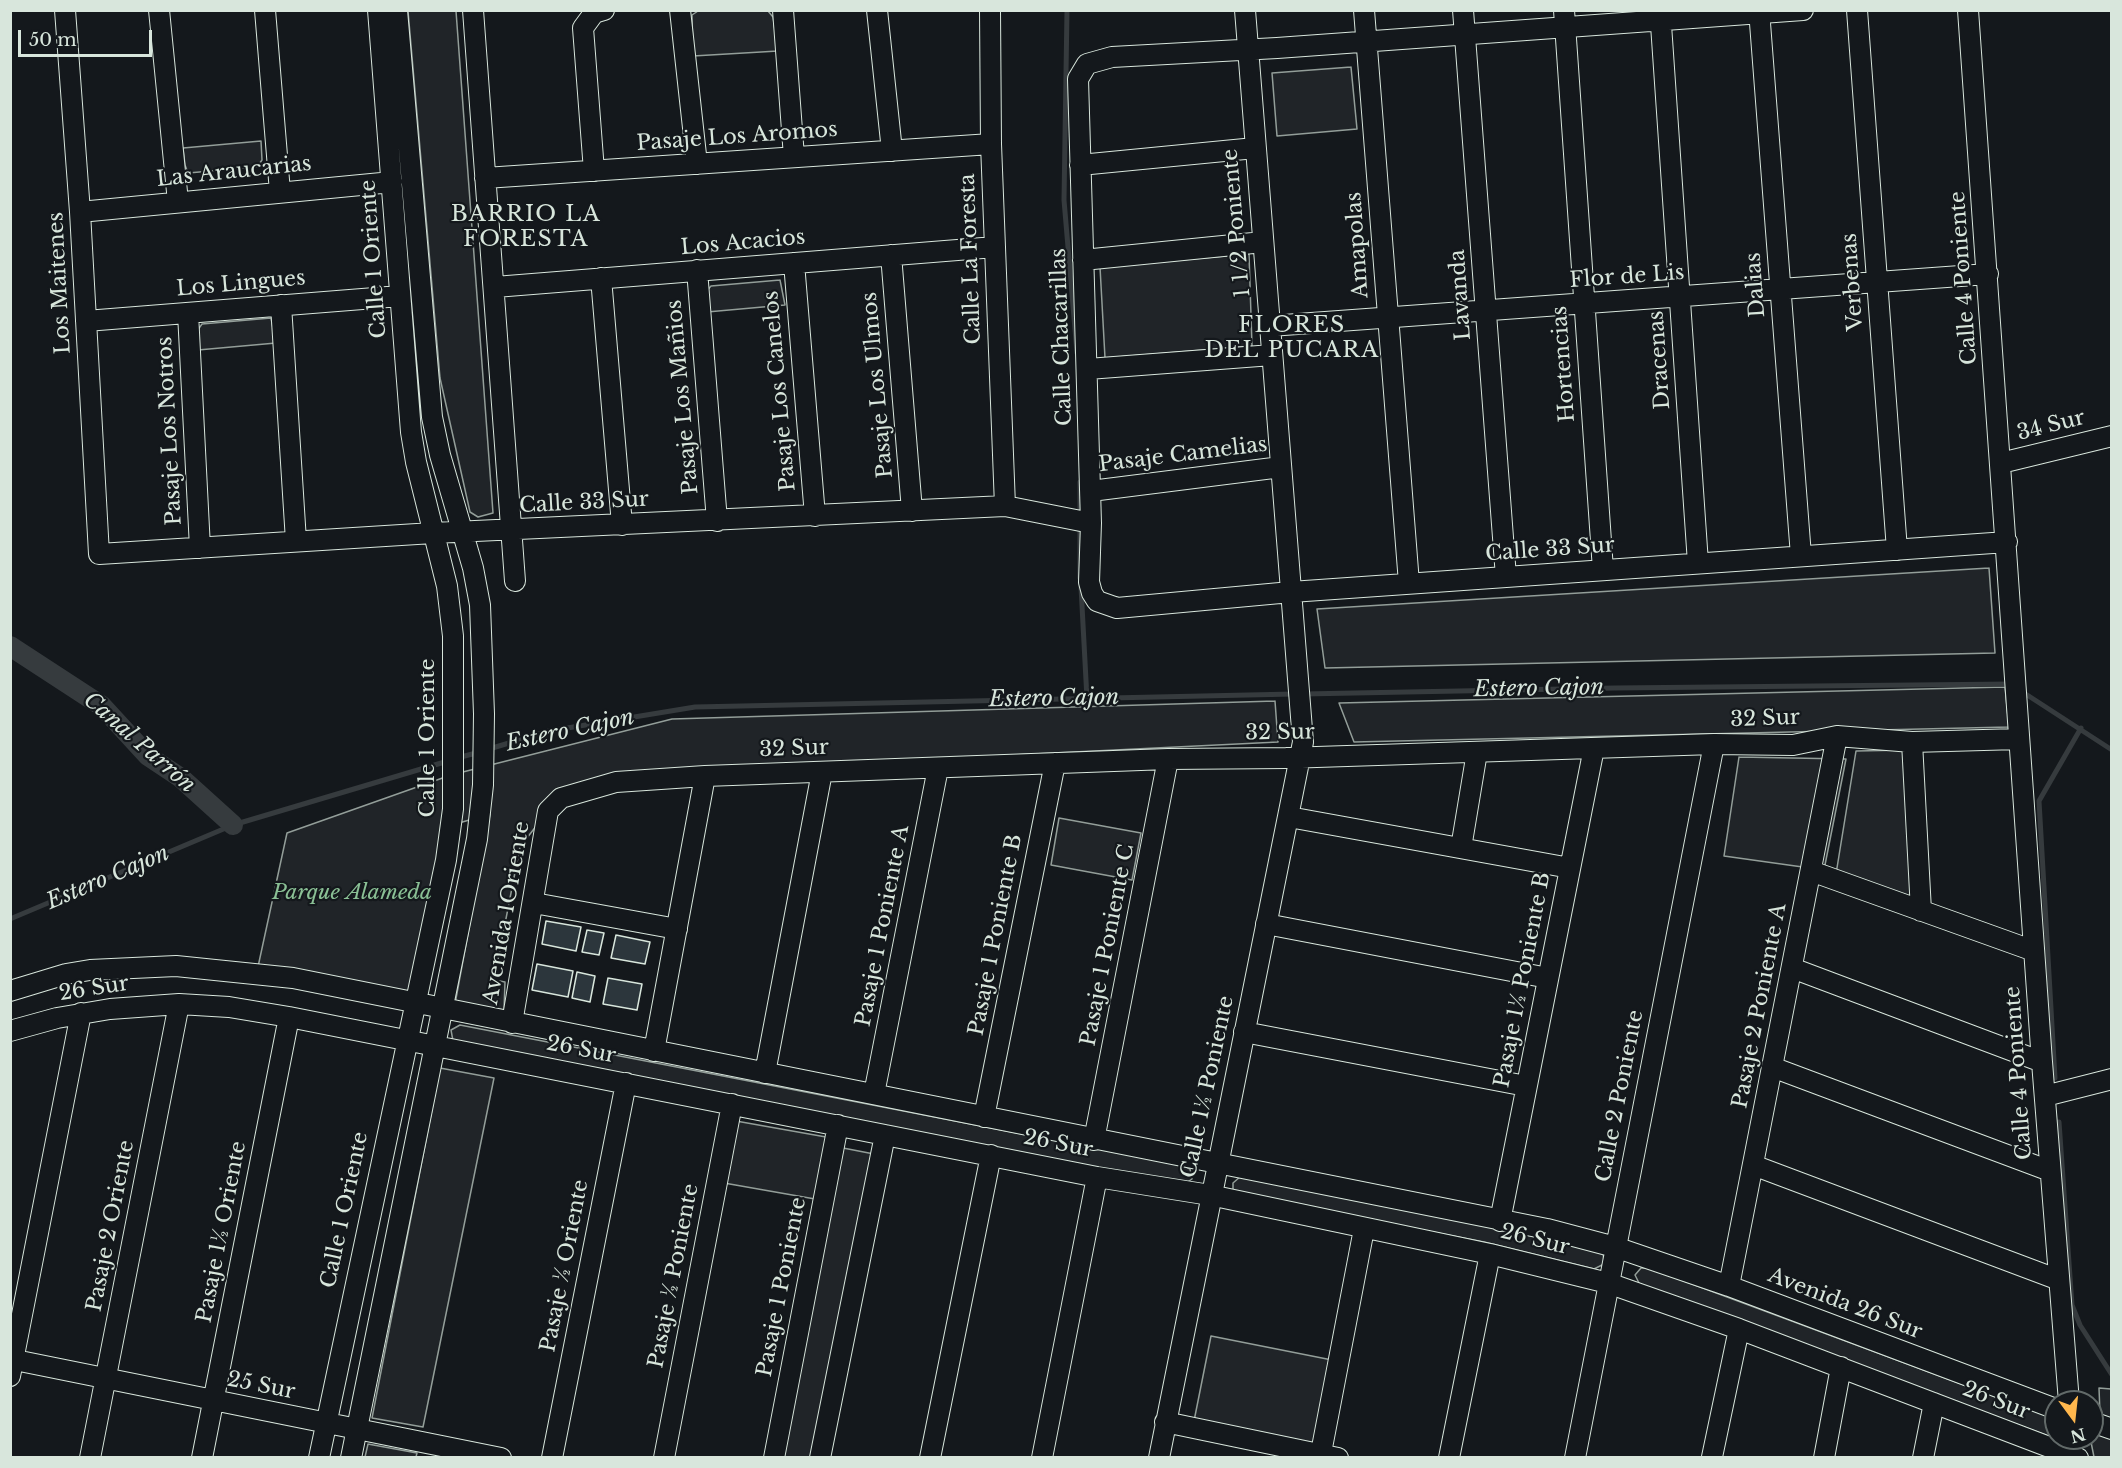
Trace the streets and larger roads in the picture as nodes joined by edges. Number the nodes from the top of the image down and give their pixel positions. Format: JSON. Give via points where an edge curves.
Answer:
{"nodes":[{"id":1,"x":65,"y":10,"type":"edge"},
{"id":2,"x":159,"y":10,"type":"edge"},
{"id":3,"x":265,"y":10,"type":"edge"},
{"id":4,"x":378,"y":10,"type":"edge"},
{"id":5,"x":398,"y":10,"type":"edge"},
{"id":6,"x":473,"y":10,"type":"edge"},
{"id":7,"x":680,"y":10,"type":"edge"},
{"id":8,"x":783,"y":10,"type":"edge"},
{"id":9,"x":877,"y":10,"type":"edge"},
{"id":10,"x":990,"y":10,"type":"edge"},
{"id":11,"x":1245,"y":10,"type":"edge"},
{"id":12,"x":1364,"y":10,"type":"edge"},
{"id":13,"x":1463,"y":10,"type":"edge"},
{"id":14,"x":1803,"y":10,"type":"edge"},
{"id":15,"x":1857,"y":10,"type":"edge"},
{"id":16,"x":1968,"y":10,"type":"edge"},
{"id":17,"x":1760,"y":12,"type":"edge"},
{"id":18,"x":596,"y":15,"type":"edge"},
{"id":19,"x":1661,"y":16,"type":"edge"},
{"id":20,"x":1564,"y":19,"type":"edge"},
{"id":21,"x":1465,"y":35,"type":"junction"},
{"id":22,"x":1366,"y":42,"type":"junction"},
{"id":23,"x":1248,"y":49,"type":"junction"},
{"id":24,"x":991,"y":144,"type":"junction"},
{"id":25,"x":1255,"y":148,"type":"junction"},
{"id":26,"x":892,"y":151,"type":"junction"},
{"id":27,"x":794,"y":157,"type":"junction"},
{"id":28,"x":697,"y":164,"type":"junction"},
{"id":29,"x":1080,"y":165,"type":"junction"},
{"id":30,"x":594,"y":171,"type":"junction"},
{"id":31,"x":485,"y":178,"type":"junction"},
{"id":32,"x":392,"y":182,"type":"junction"},
{"id":33,"x":280,"y":192,"type":"junction"},
{"id":34,"x":178,"y":202,"type":"junction"},
{"id":35,"x":80,"y":212,"type":"junction"},
{"id":36,"x":1263,"y":242,"type":"junction"},
{"id":37,"x":995,"y":247,"type":"junction"},
{"id":38,"x":891,"y":255,"type":"junction"},
{"id":39,"x":1083,"y":260,"type":"junction"},
{"id":40,"x":794,"y":263,"type":"junction"},
{"id":41,"x":697,"y":270,"type":"junction"},
{"id":42,"x":1988,"y":274,"type":"junction"},
{"id":43,"x":601,"y":278,"type":"junction"},
{"id":44,"x":1877,"y":282,"type":"junction"},
{"id":45,"x":495,"y":287,"type":"junction"},
{"id":46,"x":1781,"y":290,"type":"junction"},
{"id":47,"x":400,"y":296,"type":"junction"},
{"id":48,"x":1680,"y":297,"type":"junction"},
{"id":49,"x":1584,"y":304,"type":"junction"},
{"id":50,"x":281,"y":305,"type":"junction"},
{"id":51,"x":1486,"y":311,"type":"junction"},
{"id":52,"x":188,"y":313,"type":"junction"},
{"id":53,"x":1388,"y":319,"type":"junction"},
{"id":54,"x":86,"y":321,"type":"junction"},
{"id":55,"x":1270,"y":326,"type":"junction"},
{"id":56,"x":1272,"y":355,"type":"junction"},
{"id":57,"x":1088,"y":369,"type":"junction"},
{"id":58,"x":2112,"y":435,"type":"edge"},
{"id":59,"x":2001,"y":463,"type":"junction"},
{"id":60,"x":1281,"y":467,"type":"junction"},
{"id":61,"x":1091,"y":491,"type":"junction"},
{"id":62,"x":1005,"y":506,"type":"junction"},
{"id":63,"x":912,"y":511,"type":"junction"},
{"id":64,"x":815,"y":516,"type":"junction"},
{"id":65,"x":717,"y":521,"type":"junction"},
{"id":66,"x":1091,"y":524,"type":"junction"},
{"id":67,"x":622,"y":525,"type":"junction"},
{"id":68,"x":511,"y":531,"type":"junction"},
{"id":69,"x":463,"y":532,"type":"junction"},
{"id":70,"x":432,"y":533,"type":"junction"},
{"id":71,"x":296,"y":542,"type":"junction"},
{"id":72,"x":2007,"y":542,"type":"junction"},
{"id":73,"x":200,"y":548,"type":"junction"},
{"id":74,"x":1897,"y":550,"type":"junction"},
{"id":75,"x":99,"y":554,"type":"joint"},
{"id":76,"x":1801,"y":556,"type":"junction"},
{"id":77,"x":1698,"y":563,"type":"junction"},
{"id":78,"x":1603,"y":570,"type":"junction"},
{"id":79,"x":1506,"y":577,"type":"junction"},
{"id":80,"x":515,"y":581,"type":"dead end"},
{"id":81,"x":1409,"y":583,"type":"junction"},
{"id":82,"x":1291,"y":592,"type":"junction"},
{"id":83,"x":1097,"y":602,"type":"joint"},
{"id":84,"x":1302,"y":725,"type":"joint"},
{"id":85,"x":1837,"y":736,"type":"junction"},
{"id":86,"x":2019,"y":739,"type":"junction"},
{"id":87,"x":1912,"y":742,"type":"junction"},
{"id":88,"x":1714,"y":744,"type":"junction"},
{"id":89,"x":1594,"y":748,"type":"junction"},
{"id":90,"x":1477,"y":753,"type":"junction"},
{"id":91,"x":1301,"y":757,"type":"junction"},
{"id":92,"x":1168,"y":759,"type":"junction"},
{"id":93,"x":1054,"y":763,"type":"junction"},
{"id":94,"x":938,"y":768,"type":"junction"},
{"id":95,"x":822,"y":772,"type":"junction"},
{"id":96,"x":705,"y":776,"type":"junction"},
{"id":97,"x":549,"y":811,"type":"joint"},
{"id":98,"x":1289,"y":817,"type":"junction"},
{"id":99,"x":1461,"y":848,"type":"junction"},
{"id":100,"x":1570,"y":868,"type":"junction"},
{"id":101,"x":1811,"y":871,"type":"junction"},
{"id":102,"x":534,"y":903,"type":"junction"},
{"id":103,"x":1922,"y":911,"type":"junction"},
{"id":104,"x":1266,"y":924,"type":"junction"},
{"id":105,"x":677,"y":930,"type":"junction"},
{"id":106,"x":2034,"y":951,"type":"junction"},
{"id":107,"x":1792,"y":968,"type":"junction"},
{"id":108,"x":1548,"y":978,"type":"junction"},
{"id":109,"x":10,"y":991,"type":"edge"},
{"id":110,"x":179,"y":1004,"type":"junction"},
{"id":111,"x":414,"y":1004,"type":"junction"},
{"id":112,"x":443,"y":1010,"type":"junction"},
{"id":113,"x":81,"y":1013,"type":"junction"},
{"id":114,"x":289,"y":1017,"type":"junction"},
{"id":115,"x":512,"y":1023,"type":"junction"},
{"id":116,"x":10,"y":1031,"type":"edge"},
{"id":117,"x":1244,"y":1032,"type":"junction"},
{"id":118,"x":405,"y":1040,"type":"junction"},
{"id":119,"x":435,"y":1046,"type":"junction"},
{"id":120,"x":654,"y":1051,"type":"junction"},
{"id":121,"x":2042,"y":1062,"type":"junction"},
{"id":122,"x":1772,"y":1067,"type":"junction"},
{"id":123,"x":765,"y":1073,"type":"junction"},
{"id":124,"x":2112,"y":1079,"type":"edge"},
{"id":125,"x":626,"y":1083,"type":"junction"},
{"id":126,"x":1526,"y":1086,"type":"junction"},
{"id":127,"x":874,"y":1094,"type":"junction"},
{"id":128,"x":2045,"y":1096,"type":"junction"},
{"id":129,"x":732,"y":1104,"type":"junction"},
{"id":130,"x":984,"y":1117,"type":"junction"},
{"id":131,"x":838,"y":1125,"type":"junction"},
{"id":132,"x":885,"y":1135,"type":"junction"},
{"id":133,"x":1094,"y":1140,"type":"junction"},
{"id":134,"x":991,"y":1155,"type":"junction"},
{"id":135,"x":1217,"y":1163,"type":"junction"},
{"id":136,"x":1753,"y":1165,"type":"junction"},
{"id":137,"x":2050,"y":1170,"type":"junction"},
{"id":138,"x":1097,"y":1176,"type":"junction"},
{"id":139,"x":1210,"y":1195,"type":"junction"},
{"id":140,"x":1500,"y":1221,"type":"junction"},
{"id":141,"x":1364,"y":1229,"type":"junction"},
{"id":142,"x":1615,"y":1247,"type":"junction"},
{"id":143,"x":1490,"y":1254,"type":"junction"},
{"id":144,"x":2059,"y":1280,"type":"junction"},
{"id":145,"x":1608,"y":1283,"type":"junction"},
{"id":146,"x":1729,"y":1286,"type":"junction"},
{"id":147,"x":1738,"y":1329,"type":"junction"},
{"id":148,"x":12,"y":1365,"type":"edge"},
{"id":149,"x":1841,"y":1367,"type":"junction"},
{"id":150,"x":105,"y":1379,"type":"junction"},
{"id":151,"x":2068,"y":1390,"type":"edge"},
{"id":152,"x":213,"y":1401,"type":"junction"},
{"id":153,"x":1934,"y":1403,"type":"junction"},
{"id":154,"x":2044,"y":1404,"type":"edge"},
{"id":155,"x":1165,"y":1422,"type":"junction"},
{"id":156,"x":326,"y":1423,"type":"junction"},
{"id":157,"x":356,"y":1429,"type":"junction"},
{"id":158,"x":2073,"y":1452,"type":"edge"},
{"id":159,"x":1326,"y":1456,"type":"edge"},
{"id":160,"x":1712,"y":1456,"type":"edge"},
{"id":161,"x":90,"y":1458,"type":"edge"},
{"id":162,"x":202,"y":1458,"type":"edge"},
{"id":163,"x":319,"y":1458,"type":"edge"},
{"id":164,"x":351,"y":1458,"type":"edge"},
{"id":165,"x":501,"y":1458,"type":"edge"},
{"id":166,"x":552,"y":1458,"type":"edge"},
{"id":167,"x":664,"y":1458,"type":"edge"},
{"id":168,"x":774,"y":1458,"type":"edge"},
{"id":169,"x":820,"y":1458,"type":"edge"},
{"id":170,"x":930,"y":1458,"type":"edge"},
{"id":171,"x":1042,"y":1458,"type":"edge"},
{"id":172,"x":1159,"y":1458,"type":"edge"},
{"id":173,"x":1449,"y":1458,"type":"edge"},
{"id":174,"x":1575,"y":1458,"type":"edge"},
{"id":175,"x":1824,"y":1458,"type":"edge"},
{"id":176,"x":1923,"y":1458,"type":"edge"}],
"edges":[{"from":1,"to":35,"type":"street","name":"Los Maitenes"},
{"from":2,"to":34,"type":"street"},
{"from":3,"to":33,"type":"street"},
{"from":4,"to":32,"type":"street","name":"Calle 1 Oriente"},
{"from":5,"to":69,"type":"street","name":"Calle 1 Oriente","via":[[432,417]]},
{"from":6,"to":31,"type":"street"},
{"from":7,"to":28,"type":"street"},
{"from":8,"to":27,"type":"street"},
{"from":9,"to":26,"type":"street"},
{"from":10,"to":24,"type":"street","name":"Calle La Foresta"},
{"from":11,"to":23,"type":"street","name":"1 1/2 Poniente"},
{"from":12,"to":22,"type":"street","name":"Amapolas"},
{"from":13,"to":21,"type":"street","name":"Lavanda"},
{"from":14,"to":17,"type":"street"},
{"from":15,"to":44,"type":"street","name":"Verbenas"},
{"from":16,"to":42,"type":"street","name":"Calle 4 Poniente"},
{"from":17,"to":19,"type":"street"},
{"from":17,"to":46,"type":"street","name":"Dalias"},
{"from":18,"to":30,"type":"street","via":[[582,38]]},
{"from":19,"to":20,"type":"street"},
{"from":19,"to":48,"type":"street","name":"Dracenas"},
{"from":20,"to":21,"type":"street"},
{"from":20,"to":49,"type":"street","name":"Hortencias"},
{"from":21,"to":22,"type":"street"},
{"from":21,"to":51,"type":"street","name":"Lavanda"},
{"from":22,"to":23,"type":"street"},
{"from":22,"to":53,"type":"street","name":"Amapolas"},
{"from":23,"to":25,"type":"street","name":"1 1/2 Poniente"},
{"from":23,"to":29,"type":"street","name":"Calle Chacarillas","via":[[1112,57],[1097,59],[1081,69]]},
{"from":24,"to":26,"type":"street","name":"Pasaje Los Aromos"},
{"from":24,"to":37,"type":"street","name":"Calle La Foresta"},
{"from":25,"to":29,"type":"street"},
{"from":25,"to":36,"type":"street","name":"1 1/2 Poniente"},
{"from":26,"to":27,"type":"street","name":"Pasaje Los Aromos"},
{"from":27,"to":28,"type":"street","name":"Pasaje Los Aromos"},
{"from":28,"to":30,"type":"street","name":"Pasaje Los Aromos"},
{"from":29,"to":39,"type":"street","name":"Calle Chacarillas"},
{"from":30,"to":31,"type":"street","name":"Pasaje Los Aromos"},
{"from":31,"to":45,"type":"street"},
{"from":32,"to":33,"type":"street","name":"Las Araucarias"},
{"from":32,"to":47,"type":"street","name":"Calle 1 Oriente"},
{"from":33,"to":34,"type":"street","name":"Las Araucarias"},
{"from":34,"to":35,"type":"street","name":"Las Araucarias"},
{"from":35,"to":54,"type":"street","name":"Los Maitenes"},
{"from":36,"to":39,"type":"street"},
{"from":36,"to":55,"type":"street","name":"1 1/2 Poniente"},
{"from":37,"to":38,"type":"street","name":"Los Acacios"},
{"from":37,"to":62,"type":"street","name":"Calle La Foresta"},
{"from":38,"to":40,"type":"street","name":"Los Acacios"},
{"from":38,"to":63,"type":"street","name":"Pasaje Los Ulmos"},
{"from":39,"to":57,"type":"street","name":"Calle Chacarillas"},
{"from":40,"to":41,"type":"street","name":"Los Acacios"},
{"from":40,"to":64,"type":"street","name":"Pasaje Los Canelos"},
{"from":41,"to":43,"type":"street","name":"Los Acacios"},
{"from":41,"to":65,"type":"street","name":"Pasaje Los Mañios"},
{"from":42,"to":44,"type":"street","name":"Flor de Lis"},
{"from":42,"to":59,"type":"street","name":"Calle 4 Poniente"},
{"from":43,"to":45,"type":"street","name":"Los Acacios"},
{"from":43,"to":67,"type":"street"},
{"from":44,"to":46,"type":"street","name":"Flor de Lis"},
{"from":44,"to":74,"type":"street","name":"Verbenas"},
{"from":45,"to":68,"type":"street"},
{"from":46,"to":48,"type":"street","name":"Flor de Lis"},
{"from":46,"to":76,"type":"street","name":"Dalias"},
{"from":47,"to":50,"type":"street","name":"Los Lingues"},
{"from":47,"to":70,"type":"street","name":"Calle 1 Oriente","via":[[411,432]]},
{"from":48,"to":49,"type":"street","name":"Flor de Lis"},
{"from":48,"to":77,"type":"street","name":"Dracenas"},
{"from":49,"to":51,"type":"street","name":"Flor de Lis"},
{"from":49,"to":78,"type":"street","name":"Hortencias"},
{"from":50,"to":52,"type":"street","name":"Los Lingues"},
{"from":50,"to":71,"type":"street"},
{"from":51,"to":53,"type":"street","name":"Flor de Lis"},
{"from":51,"to":79,"type":"street","name":"Lavanda"},
{"from":52,"to":54,"type":"street","name":"Los Lingues"},
{"from":52,"to":73,"type":"street","name":"Pasaje Los Notros"},
{"from":53,"to":55,"type":"street","name":"Flor de Lis"},
{"from":53,"to":81,"type":"street","name":"Amapolas"},
{"from":54,"to":75,"type":"street","name":"Los Maitenes"},
{"from":55,"to":56,"type":"street","name":"1 1/2 Poniente"},
{"from":56,"to":57,"type":"street"},
{"from":56,"to":60,"type":"street","name":"1 1/2 Poniente"},
{"from":57,"to":61,"type":"street","name":"Calle Chacarillas"},
{"from":58,"to":59,"type":"street","name":"34 Sur"},
{"from":59,"to":72,"type":"street","name":"Calle 4 Poniente"},
{"from":60,"to":61,"type":"street","name":"Pasaje Camelias"},
{"from":60,"to":82,"type":"street","name":"1 1/2 Poniente"},
{"from":61,"to":66,"type":"street","name":"Calle Chacarillas"},
{"from":62,"to":63,"type":"street","name":"Calle 33 Sur"},
{"from":62,"to":66,"type":"street","name":"Calle 33 Sur"},
{"from":63,"to":64,"type":"street","name":"Calle 33 Sur"},
{"from":64,"to":65,"type":"street","name":"Calle 33 Sur"},
{"from":65,"to":67,"type":"street","name":"Calle 33 Sur"},
{"from":66,"to":83,"type":"street","name":"Calle Chacarillas","via":[[1089,582]]},
{"from":67,"to":68,"type":"street","name":"Calle 33 Sur"},
{"from":68,"to":69,"type":"street","name":"Calle 33 Sur"},
{"from":68,"to":80,"type":"street"},
{"from":69,"to":70,"type":"street","name":"Calle 33 Sur"},
{"from":69,"to":112,"type":"street","name":"Calle 1 Oriente","via":[[480,605],[483,785],[477,839]]},
{"from":70,"to":71,"type":"street","name":"Calle 33 Sur"},
{"from":70,"to":111,"type":"street","name":"Calle 1 Oriente","via":[[447,586],[453,636],[452,825]]},
{"from":71,"to":73,"type":"street","name":"Calle 33 Sur"},
{"from":72,"to":74,"type":"street","name":"Calle 33 Sur"},
{"from":72,"to":86,"type":"street","name":"Calle 4 Poniente"},
{"from":73,"to":75,"type":"street","name":"Calle 33 Sur"},
{"from":74,"to":76,"type":"street","name":"Calle 33 Sur"},
{"from":76,"to":77,"type":"street","name":"Calle 33 Sur"},
{"from":77,"to":78,"type":"street","name":"Calle 33 Sur"},
{"from":78,"to":79,"type":"street","name":"Calle 33 Sur"},
{"from":79,"to":81,"type":"street","name":"Calle 33 Sur"},
{"from":81,"to":82,"type":"street","name":"Calle 33 Sur"},
{"from":82,"to":83,"type":"street","name":"Calle 33 Sur","via":[[1117,608]]},
{"from":82,"to":84,"type":"street","name":"1 1/2 Poniente"},
{"from":84,"to":91,"type":"street","name":"Calle 1½ Poniente"},
{"from":85,"to":87,"type":"street","name":"32 Sur"},
{"from":85,"to":88,"type":"street","name":"32 Sur","via":[[1793,745]]},
{"from":85,"to":101,"type":"street","name":"Pasaje 2 Poniente A"},
{"from":86,"to":87,"type":"street","name":"32 Sur"},
{"from":86,"to":106,"type":"street","name":"Calle 4 Poniente"},
{"from":87,"to":103,"type":"street"},
{"from":88,"to":89,"type":"street","name":"32 Sur"},
{"from":88,"to":142,"type":"street","name":"Calle 2 Poniente"},
{"from":89,"to":90,"type":"street","name":"32 Sur"},
{"from":89,"to":100,"type":"street","name":"Pasaje 1½ Poniente B"},
{"from":90,"to":91,"type":"street","name":"32 Sur"},
{"from":90,"to":99,"type":"street"},
{"from":91,"to":92,"type":"street","name":"32 Sur"},
{"from":91,"to":98,"type":"street","name":"Calle 1½ Poniente"},
{"from":92,"to":93,"type":"street","name":"32 Sur"},
{"from":92,"to":133,"type":"street","name":"Pasaje 1 Poniente C"},
{"from":93,"to":94,"type":"street","name":"32 Sur"},
{"from":93,"to":130,"type":"street","name":"Pasaje 1 Poniente B"},
{"from":94,"to":95,"type":"street","name":"32 Sur"},
{"from":94,"to":127,"type":"street","name":"Pasaje 1 Poniente A"},
{"from":95,"to":96,"type":"street","name":"32 Sur"},
{"from":95,"to":123,"type":"street"},
{"from":96,"to":97,"type":"street","name":"32 Sur","via":[[616,782],[561,798]]},
{"from":96,"to":105,"type":"street"},
{"from":97,"to":102,"type":"street","name":"Avenida 1Oriente"},
{"from":98,"to":99,"type":"street"},
{"from":98,"to":104,"type":"street","name":"Calle 1½ Poniente"},
{"from":99,"to":100,"type":"street"},
{"from":100,"to":108,"type":"street","name":"Pasaje 1½ Poniente B"},
{"from":101,"to":103,"type":"street"},
{"from":101,"to":107,"type":"street","name":"Pasaje 2 Poniente A"},
{"from":102,"to":105,"type":"street"},
{"from":102,"to":115,"type":"street","name":"Avenida 1Oriente"},
{"from":103,"to":106,"type":"street"},
{"from":104,"to":108,"type":"street"},
{"from":104,"to":117,"type":"street","name":"Calle 1½ Poniente"},
{"from":105,"to":120,"type":"street"},
{"from":106,"to":121,"type":"street","name":"Calle 4 Poniente"},
{"from":107,"to":121,"type":"street"},
{"from":107,"to":122,"type":"street","name":"Pasaje 2 Poniente A"},
{"from":108,"to":126,"type":"street","name":"Pasaje 1½ Poniente B"},
{"from":109,"to":111,"type":"street","name":"26 Sur","via":[[82,971],[176,966],[293,978]]},
{"from":110,"to":113,"type":"street","name":"26 Sur"},
{"from":110,"to":114,"type":"street","name":"26 Sur"},
{"from":110,"to":150,"type":"street","name":"Pasaje 2 Oriente"},
{"from":111,"to":112,"type":"street","name":"26 Sur"},
{"from":111,"to":118,"type":"street","name":"Calle 1 Oriente"},
{"from":112,"to":115,"type":"street","name":"26 Sur"},
{"from":112,"to":119,"type":"street","name":"Calle 1 Oriente"},
{"from":113,"to":116,"type":"street","name":"26 Sur"},
{"from":113,"to":148,"type":"street"},
{"from":114,"to":118,"type":"street","name":"26 Sur"},
{"from":114,"to":152,"type":"street","name":"Pasaje 1½ Oriente"},
{"from":115,"to":120,"type":"street","name":"26 Sur"},
{"from":117,"to":126,"type":"street"},
{"from":117,"to":135,"type":"street","name":"Calle 1½ Poniente"},
{"from":118,"to":119,"type":"street","name":"26 Sur"},
{"from":118,"to":156,"type":"street","name":"Calle 1 Oriente"},
{"from":119,"to":125,"type":"street","name":"26 Sur"},
{"from":119,"to":157,"type":"street"},
{"from":120,"to":123,"type":"street","name":"26 Sur"},
{"from":121,"to":128,"type":"street","name":"Calle 4 Poniente"},
{"from":122,"to":136,"type":"street","name":"Pasaje 2 Poniente A"},
{"from":122,"to":137,"type":"street"},
{"from":123,"to":127,"type":"street","name":"26 Sur"},
{"from":124,"to":128,"type":"street"},
{"from":125,"to":129,"type":"street","name":"26 Sur"},
{"from":125,"to":166,"type":"street","name":"Pasaje ½ Oriente"},
{"from":126,"to":140,"type":"street","name":"Pasaje 1½ Poniente B"},
{"from":127,"to":130,"type":"street","name":"26 Sur"},
{"from":128,"to":137,"type":"street","name":"Calle 4 Poniente"},
{"from":129,"to":131,"type":"street","name":"26 Sur"},
{"from":129,"to":167,"type":"street","name":"Pasaje ½ Poniente"},
{"from":130,"to":133,"type":"street","name":"26 Sur"},
{"from":131,"to":132,"type":"street","name":"26 Sur"},
{"from":131,"to":168,"type":"street","name":"Pasaje 1 Poniente"},
{"from":132,"to":134,"type":"street","name":"26 Sur"},
{"from":132,"to":169,"type":"street"},
{"from":133,"to":135,"type":"street","name":"26 Sur"},
{"from":134,"to":138,"type":"street","name":"26 Sur"},
{"from":134,"to":170,"type":"street"},
{"from":135,"to":139,"type":"street","name":"Calle 1½ Poniente"},
{"from":135,"to":140,"type":"street","name":"26 Sur"},
{"from":136,"to":144,"type":"street"},
{"from":136,"to":146,"type":"street","name":"Pasaje 2 Poniente A"},
{"from":137,"to":144,"type":"street","name":"Calle 4 Poniente"},
{"from":138,"to":139,"type":"street","name":"26 Sur"},
{"from":138,"to":171,"type":"street"},
{"from":139,"to":141,"type":"street","name":"26 Sur"},
{"from":139,"to":155,"type":"street","name":"Calle 1½ Poniente"},
{"from":140,"to":142,"type":"street","name":"26 Sur"},
{"from":141,"to":143,"type":"street","name":"26 Sur"},
{"from":141,"to":159,"type":"street"},
{"from":142,"to":145,"type":"street","name":"Calle 2 Poniente"},
{"from":142,"to":146,"type":"street","name":"Avenida 26 Sur"},
{"from":143,"to":145,"type":"street","name":"26 Sur"},
{"from":143,"to":173,"type":"street"},
{"from":144,"to":151,"type":"street","name":"Calle 4 Poniente"},
{"from":145,"to":147,"type":"street","name":"26 Sur"},
{"from":145,"to":174,"type":"street","name":"Calle 2 Poniente"},
{"from":146,"to":154,"type":"street","name":"Avenida 26 Sur"},
{"from":147,"to":149,"type":"street","name":"26 Sur"},
{"from":147,"to":160,"type":"street"},
{"from":148,"to":150,"type":"street","name":"25 Sur"},
{"from":149,"to":153,"type":"street","name":"26 Sur"},
{"from":149,"to":175,"type":"street"},
{"from":150,"to":152,"type":"street","name":"25 Sur"},
{"from":150,"to":161,"type":"street","name":"Pasaje 2 Oriente"},
{"from":152,"to":156,"type":"street","name":"25 Sur"},
{"from":152,"to":162,"type":"street","name":"Pasaje 1½ Oriente"},
{"from":153,"to":158,"type":"street","name":"26 Sur"},
{"from":153,"to":176,"type":"street"},
{"from":155,"to":159,"type":"street"},
{"from":155,"to":172,"type":"street","name":"Calle 1½ Poniente"},
{"from":156,"to":157,"type":"street","name":"25 Sur"},
{"from":156,"to":163,"type":"street","name":"Calle 1 Oriente"},
{"from":157,"to":164,"type":"street"},
{"from":157,"to":165,"type":"street","name":"25 Sur"}]}
